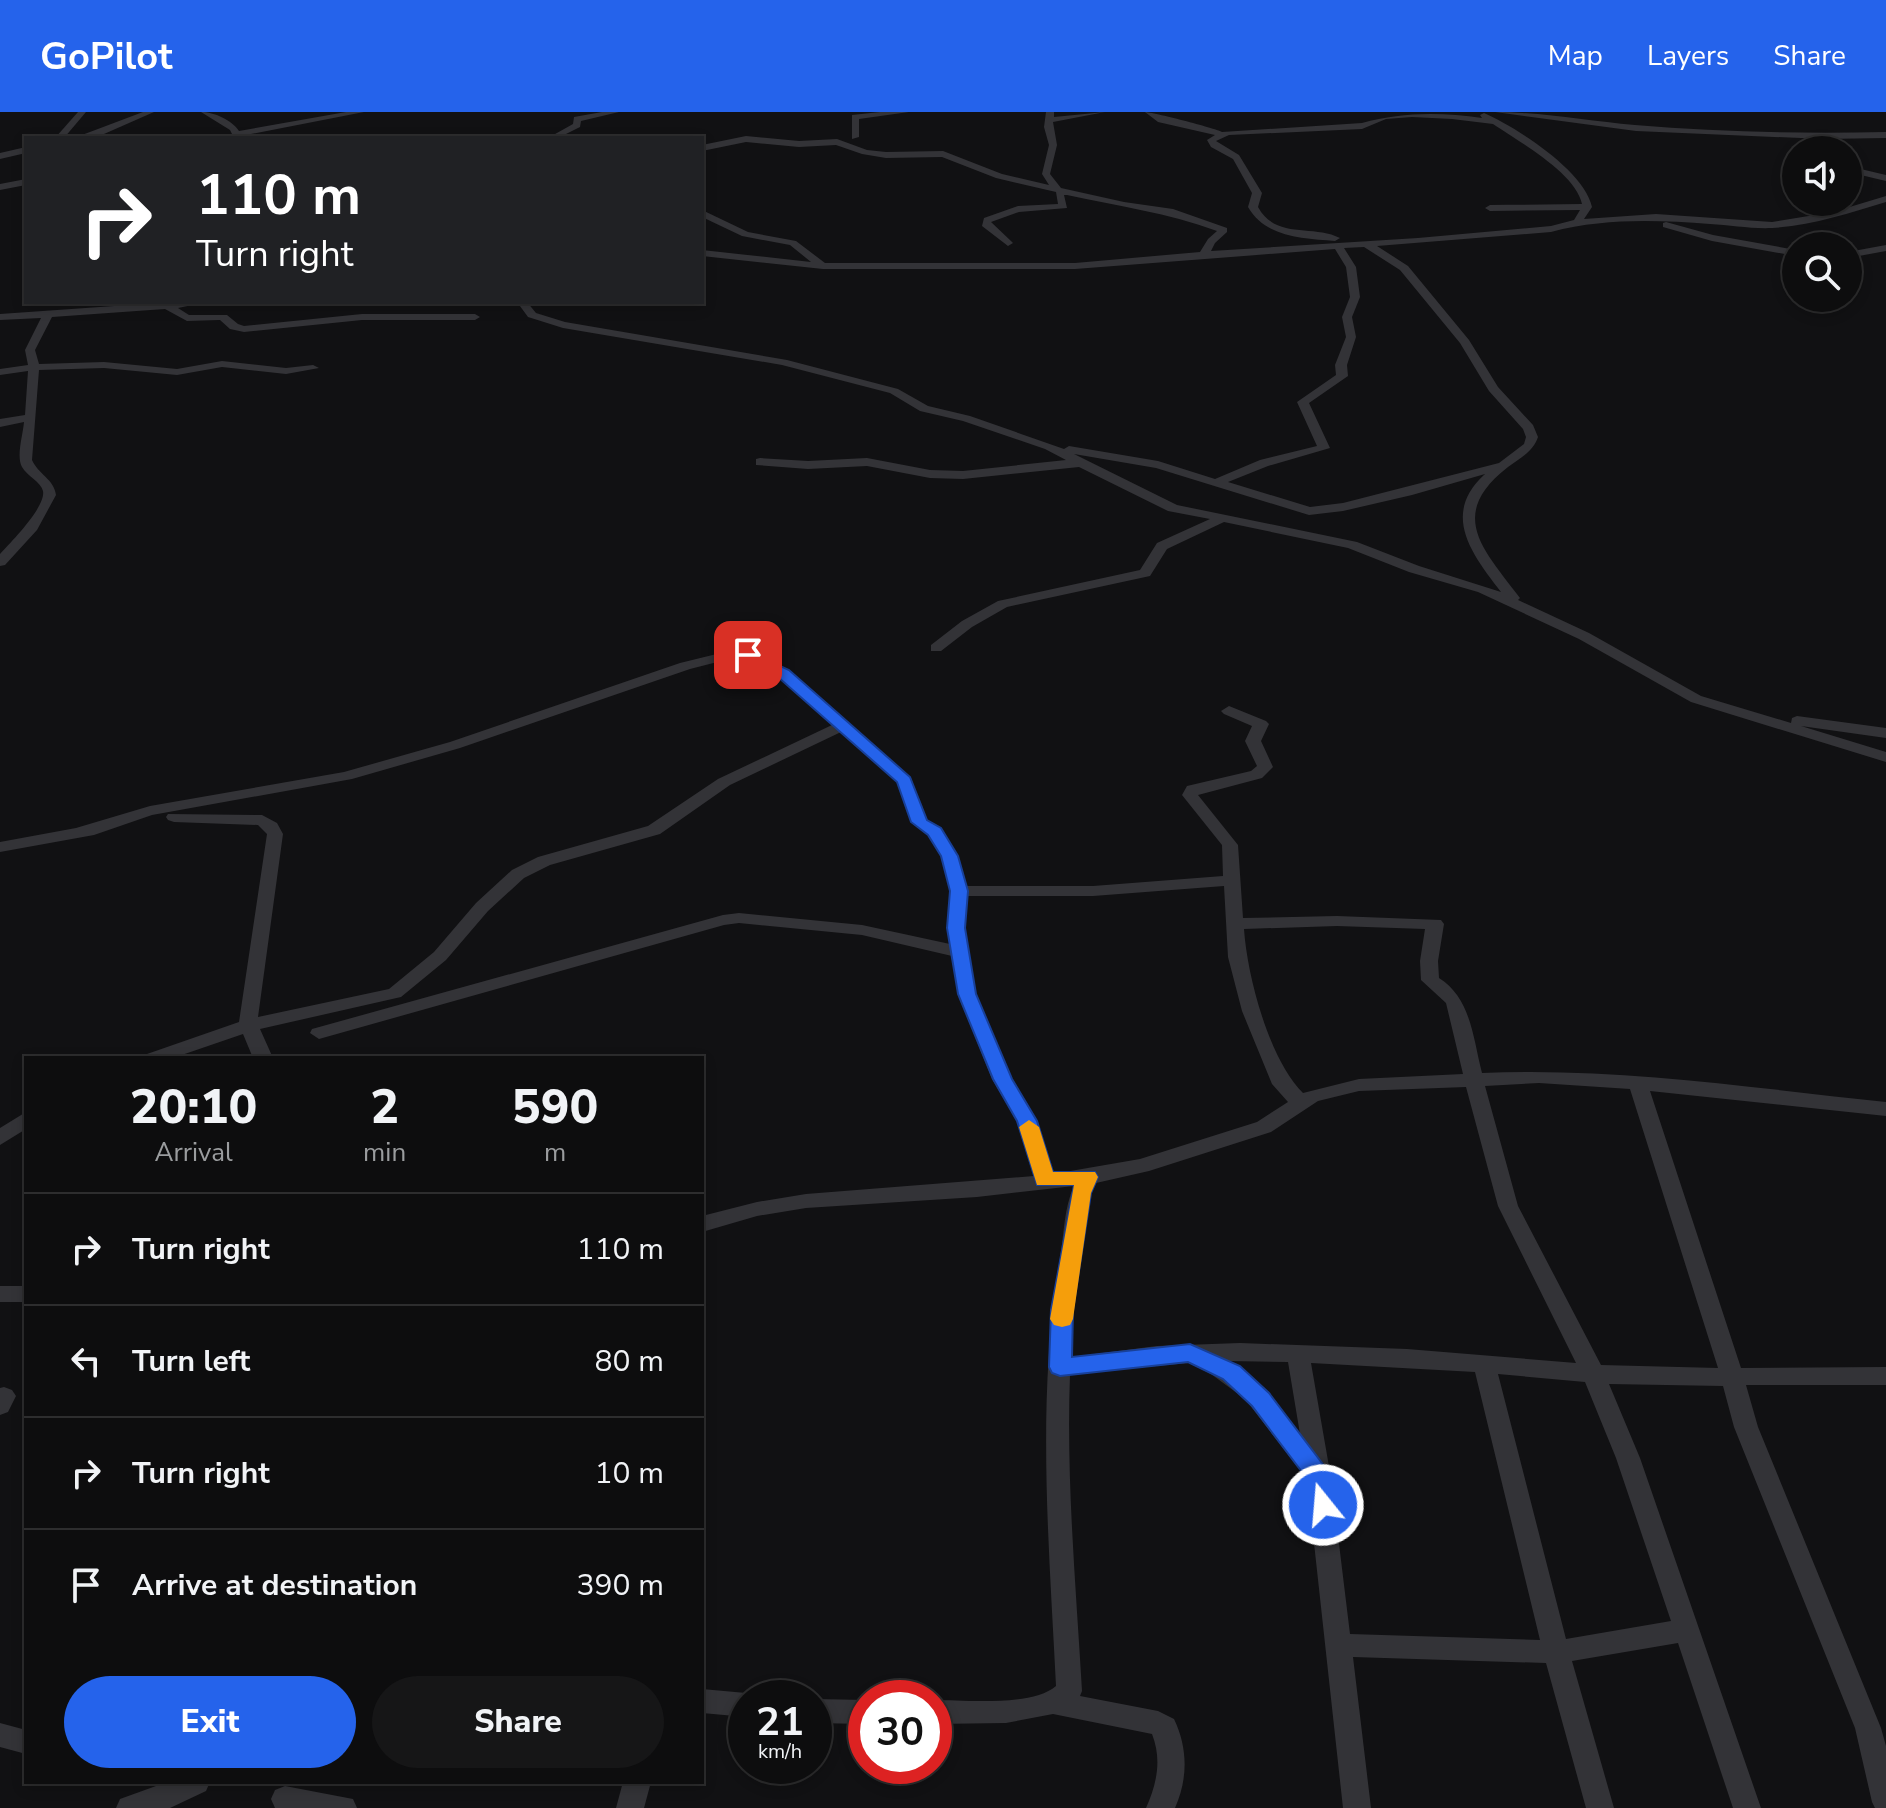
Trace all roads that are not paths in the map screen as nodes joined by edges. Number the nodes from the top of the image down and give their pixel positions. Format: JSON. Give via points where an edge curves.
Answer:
{"nodes":[{"id":1,"x":82,"y":112,"type":"edge"},
{"id":2,"x":150,"y":112,"type":"edge"},
{"id":3,"x":205,"y":112,"type":"edge"},
{"id":4,"x":360,"y":112,"type":"edge"},
{"id":5,"x":615,"y":112,"type":"edge"},
{"id":6,"x":905,"y":112,"type":"edge"},
{"id":7,"x":1101,"y":112,"type":"edge"},
{"id":8,"x":1149,"y":112,"type":"edge"},
{"id":9,"x":1479,"y":112,"type":"edge"},
{"id":10,"x":1499,"y":112,"type":"edge"},
{"id":11,"x":327,"y":114,"type":"edge"},
{"id":12,"x":1049,"y":116,"type":"edge"},
{"id":13,"x":1493,"y":122,"type":"junction"},
{"id":14,"x":1760,"y":133,"type":"junction"},
{"id":15,"x":1220,"y":135,"type":"junction"},
{"id":16,"x":1886,"y":135,"type":"edge"},
{"id":17,"x":61,"y":136,"type":"edge"},
{"id":18,"x":86,"y":136,"type":"edge"},
{"id":19,"x":236,"y":136,"type":"edge"},
{"id":20,"x":241,"y":136,"type":"edge"},
{"id":21,"x":556,"y":136,"type":"edge"},
{"id":22,"x":855,"y":137,"type":"dead end"},
{"id":23,"x":1782,"y":141,"type":"edge"},
{"id":24,"x":704,"y":148,"type":"edge"},
{"id":25,"x":24,"y":150,"type":"edge"},
{"id":26,"x":0,"y":156,"type":"edge"},
{"id":27,"x":1862,"y":172,"type":"edge"},
{"id":28,"x":1886,"y":178,"type":"edge"},
{"id":29,"x":24,"y":184,"type":"edge"},
{"id":30,"x":0,"y":187,"type":"edge"},
{"id":31,"x":1061,"y":190,"type":"junction"},
{"id":32,"x":1886,"y":199,"type":"edge"},
{"id":33,"x":1587,"y":207,"type":"junction"},
{"id":34,"x":1490,"y":208,"type":"dead end"},
{"id":35,"x":704,"y":214,"type":"edge"},
{"id":36,"x":1574,"y":223,"type":"junction"},
{"id":37,"x":1008,"y":243,"type":"dead end"},
{"id":38,"x":1367,"y":245,"type":"junction"},
{"id":39,"x":1338,"y":246,"type":"junction"},
{"id":40,"x":1886,"y":248,"type":"edge"},
{"id":41,"x":1782,"y":250,"type":"edge"},
{"id":42,"x":1862,"y":252,"type":"edge"},
{"id":43,"x":704,"y":253,"type":"edge"},
{"id":44,"x":1203,"y":256,"type":"junction"},
{"id":45,"x":823,"y":266,"type":"junction"},
{"id":46,"x":185,"y":304,"type":"edge"},
{"id":47,"x":524,"y":304,"type":"edge"},
{"id":48,"x":168,"y":306,"type":"junction"},
{"id":49,"x":48,"y":315,"type":"junction"},
{"id":50,"x":0,"y":317,"type":"edge"},
{"id":51,"x":475,"y":317,"type":"dead end"},
{"id":52,"x":34,"y":367,"type":"junction"},
{"id":53,"x":313,"y":368,"type":"dead end"},
{"id":54,"x":0,"y":372,"type":"edge"},
{"id":55,"x":29,"y":418,"type":"junction"},
{"id":56,"x":0,"y":423,"type":"edge"},
{"id":57,"x":1049,"y":446,"type":"junction"},
{"id":58,"x":760,"y":462,"type":"dead end"},
{"id":59,"x":1083,"y":463,"type":"junction"},
{"id":60,"x":1508,"y":463,"type":"junction"},
{"id":61,"x":1213,"y":484,"type":"junction"},
{"id":62,"x":1221,"y":519,"type":"junction"},
{"id":63,"x":0,"y":562,"type":"edge"},
{"id":64,"x":1518,"y":602,"type":"junction"},
{"id":65,"x":936,"y":648,"type":"dead end"},
{"id":66,"x":1229,"y":711,"type":"dead end"},
{"id":67,"x":1742,"y":713,"type":"junction"},
{"id":68,"x":844,"y":725,"type":"junction"},
{"id":69,"x":1886,"y":733,"type":"edge"},
{"id":70,"x":1886,"y":757,"type":"edge"},
{"id":71,"x":82,"y":831,"type":"junction"},
{"id":72,"x":0,"y":847,"type":"edge"},
{"id":73,"x":1232,"y":880,"type":"junction"},
{"id":74,"x":959,"y":891,"type":"junction"},
{"id":75,"x":1235,"y":924,"type":"junction"},
{"id":76,"x":960,"y":952,"type":"junction"},
{"id":77,"x":249,"y":1025,"type":"junction"},
{"id":78,"x":319,"y":1033,"type":"dead end"},
{"id":79,"x":160,"y":1056,"type":"edge"},
{"id":80,"x":262,"y":1056,"type":"edge"},
{"id":81,"x":1475,"y":1079,"type":"junction"},
{"id":82,"x":1638,"y":1083,"type":"junction"},
{"id":83,"x":1300,"y":1102,"type":"junction"},
{"id":84,"x":1886,"y":1109,"type":"edge"},
{"id":85,"x":24,"y":1120,"type":"edge"},
{"id":86,"x":0,"y":1138,"type":"edge"},
{"id":87,"x":1088,"y":1177,"type":"junction"},
{"id":88,"x":1045,"y":1180,"type":"junction"},
{"id":89,"x":704,"y":1223,"type":"edge"},
{"id":90,"x":0,"y":1294,"type":"edge"},
{"id":91,"x":24,"y":1294,"type":"edge"},
{"id":92,"x":1190,"y":1353,"type":"junction"},
{"id":93,"x":1298,"y":1354,"type":"junction"},
{"id":94,"x":1484,"y":1363,"type":"junction"},
{"id":95,"x":1060,"y":1367,"type":"junction"},
{"id":96,"x":1593,"y":1372,"type":"junction"},
{"id":97,"x":1886,"y":1376,"type":"edge"},
{"id":98,"x":1733,"y":1379,"type":"junction"},
{"id":99,"x":1319,"y":1478,"type":"junction"},
{"id":100,"x":1686,"y":1630,"type":"junction"},
{"id":101,"x":1337,"y":1645,"type":"junction"},
{"id":102,"x":1556,"y":1652,"type":"junction"},
{"id":103,"x":704,"y":1701,"type":"edge"},
{"id":104,"x":728,"y":1703,"type":"edge"},
{"id":105,"x":1055,"y":1703,"type":"junction"},
{"id":106,"x":952,"y":1712,"type":"edge"},
{"id":107,"x":1877,"y":1728,"type":"edge"},
{"id":108,"x":0,"y":1735,"type":"edge"},
{"id":109,"x":24,"y":1741,"type":"edge"},
{"id":110,"x":192,"y":1784,"type":"edge"},
{"id":111,"x":636,"y":1784,"type":"edge"},
{"id":112,"x":285,"y":1796,"type":"edge"},
{"id":113,"x":1886,"y":1802,"type":"edge"},
{"id":114,"x":130,"y":1808,"type":"edge"},
{"id":115,"x":343,"y":1808,"type":"edge"},
{"id":116,"x":630,"y":1808,"type":"edge"},
{"id":117,"x":1160,"y":1808,"type":"edge"},
{"id":118,"x":1357,"y":1808,"type":"edge"},
{"id":119,"x":1600,"y":1808,"type":"edge"},
{"id":120,"x":1747,"y":1808,"type":"edge"}],
"edges":[{"from":1,"to":17,"type":"street"},
{"from":2,"to":18,"type":"street"},
{"from":3,"to":19,"type":"street"},
{"from":4,"to":11,"type":"street"},
{"from":5,"to":21,"type":"street","via":[[577,119],[577,125]]},
{"from":6,"to":22,"type":"street","via":[[855,117]]},
{"from":7,"to":12,"type":"street"},
{"from":8,"to":15,"type":"street"},
{"from":9,"to":13,"type":"street"},
{"from":10,"to":14,"type":"street","via":[[1624,127]]},
{"from":11,"to":20,"type":"street"},
{"from":12,"to":31,"type":"street","via":[[1053,145],[1046,174]]},
{"from":13,"to":15,"type":"street","via":[[1442,113],[1384,117],[1347,128]]},
{"from":13,"to":33,"type":"street","via":[[1556,165],[1585,193]]},
{"from":14,"to":16,"type":"street"},
{"from":14,"to":23,"type":"street"},
{"from":15,"to":38,"type":"street","via":[[1211,142],[1236,157],[1257,193],[1253,207],[1260,220],[1298,234]]},
{"from":24,"to":31,"type":"street","via":[[754,139],[837,142],[886,155],[943,154],[999,176]]},
{"from":25,"to":26,"type":"street"},
{"from":27,"to":28,"type":"street"},
{"from":29,"to":30,"type":"street"},
{"from":31,"to":37,"type":"street","via":[[1064,206],[1018,209],[987,220],[985,224]]},
{"from":31,"to":44,"type":"street","via":[[1173,212],[1224,230]]},
{"from":32,"to":36,"type":"street","via":[[1834,215],[1772,225],[1656,217]]},
{"from":33,"to":34,"type":"street"},
{"from":33,"to":36,"type":"street"},
{"from":35,"to":45,"type":"street","via":[[745,234],[793,243]]},
{"from":36,"to":38,"type":"street"},
{"from":36,"to":41,"type":"street","via":[[1648,221]]},
{"from":38,"to":39,"type":"street"},
{"from":38,"to":60,"type":"street","via":[[1404,268],[1465,342],[1493,389],[1529,428],[1529,446]]},
{"from":39,"to":44,"type":"street"},
{"from":39,"to":61,"type":"street","via":[[1354,279],[1355,297],[1347,317],[1351,337],[1342,376],[1303,402],[1324,448],[1264,463]]},
{"from":40,"to":42,"type":"street"},
{"from":43,"to":45,"type":"street"},
{"from":44,"to":45,"type":"street","via":[[1033,268]]},
{"from":46,"to":48,"type":"street"},
{"from":47,"to":57,"type":"street","via":[[532,315],[563,325],[716,349],[869,383],[924,409]]},
{"from":48,"to":49,"type":"street"},
{"from":48,"to":51,"type":"street","via":[[181,316],[223,317],[244,329],[362,317]]},
{"from":49,"to":50,"type":"street"},
{"from":49,"to":52,"type":"street","via":[[31,345]]},
{"from":52,"to":53,"type":"street","via":[[109,365],[177,372],[222,364],[286,371]]},
{"from":52,"to":54,"type":"street"},
{"from":52,"to":55,"type":"street"},
{"from":55,"to":56,"type":"street"},
{"from":55,"to":63,"type":"street","via":[[26,460],[50,495],[32,527]]},
{"from":57,"to":59,"type":"street"},
{"from":57,"to":61,"type":"street","via":[[1158,465]]},
{"from":58,"to":59,"type":"street","via":[[867,462],[946,475]]},
{"from":59,"to":62,"type":"street","via":[[1151,499]]},
{"from":60,"to":61,"type":"street","via":[[1325,510],[1293,508]]},
{"from":60,"to":64,"type":"street","via":[[1472,495],[1466,513],[1474,540]]},
{"from":62,"to":64,"type":"street","via":[[1352,545]]},
{"from":62,"to":65,"type":"street","via":[[1162,546],[1139,576],[1003,604]]},
{"from":64,"to":67,"type":"street","via":[[1690,696]]},
{"from":66,"to":73,"type":"street","via":[[1261,724],[1253,741],[1265,767],[1256,775],[1189,792],[1230,845]]},
{"from":67,"to":69,"type":"street"},
{"from":67,"to":70,"type":"street"},
{"from":68,"to":71,"type":"street","via":[[783,674],[748,655],[733,654],[369,770],[150,811]]},
{"from":68,"to":74,"type":"street","via":[[905,781],[919,822],[935,832],[949,856]]},
{"from":68,"to":77,"type":"street","via":[[724,782],[654,830],[544,861],[518,874],[440,956],[395,993]]},
{"from":71,"to":72,"type":"street"},
{"from":71,"to":77,"type":"street","via":[[160,816],[254,819],[271,826],[275,834]]},
{"from":73,"to":74,"type":"street","via":[[1093,891]]},
{"from":73,"to":75,"type":"street"},
{"from":74,"to":76,"type":"street"},
{"from":75,"to":81,"type":"street","via":[[1435,924],[1430,980],[1453,997]]},
{"from":75,"to":83,"type":"street","via":[[1237,957],[1251,1011],[1282,1084]]},
{"from":76,"to":78,"type":"street","via":[[862,930],[723,920]]},
{"from":76,"to":88,"type":"street","via":[[967,994],[1002,1079],[1027,1121]]},
{"from":77,"to":79,"type":"street"},
{"from":77,"to":80,"type":"street"},
{"from":81,"to":82,"type":"street"},
{"from":81,"to":83,"type":"street","via":[[1359,1085]]},
{"from":81,"to":96,"type":"street","via":[[1508,1206]]},
{"from":82,"to":84,"type":"street"},
{"from":82,"to":98,"type":"street"},
{"from":83,"to":87,"type":"street","via":[[1264,1127],[1142,1166]]},
{"from":85,"to":86,"type":"street"},
{"from":87,"to":88,"type":"street"},
{"from":87,"to":95,"type":"street","via":[[1062,1310]]},
{"from":88,"to":89,"type":"street","via":[[944,1193],[806,1201]]},
{"from":90,"to":91,"type":"street"},
{"from":92,"to":93,"type":"street"},
{"from":92,"to":95,"type":"street"},
{"from":92,"to":99,"type":"street","via":[[1244,1382]]},
{"from":93,"to":94,"type":"street"},
{"from":93,"to":99,"type":"street"},
{"from":94,"to":96,"type":"street"},
{"from":94,"to":102,"type":"street"},
{"from":95,"to":105,"type":"street","via":[[1059,1502],[1070,1678],[1069,1691]]},
{"from":96,"to":98,"type":"street"},
{"from":96,"to":100,"type":"street"},
{"from":97,"to":98,"type":"street"},
{"from":98,"to":107,"type":"street","via":[[1746,1427]]},
{"from":99,"to":101,"type":"street"},
{"from":100,"to":102,"type":"street"},
{"from":100,"to":120,"type":"street"},
{"from":101,"to":102,"type":"street"},
{"from":101,"to":118,"type":"street"},
{"from":102,"to":119,"type":"street"},
{"from":103,"to":104,"type":"street"},
{"from":105,"to":106,"type":"street"},
{"from":105,"to":117,"type":"street","via":[[1165,1728],[1172,1783]]},
{"from":107,"to":113,"type":"street"},
{"from":108,"to":109,"type":"street"},
{"from":110,"to":114,"type":"street"},
{"from":111,"to":116,"type":"street"},
{"from":112,"to":115,"type":"street"}]}
